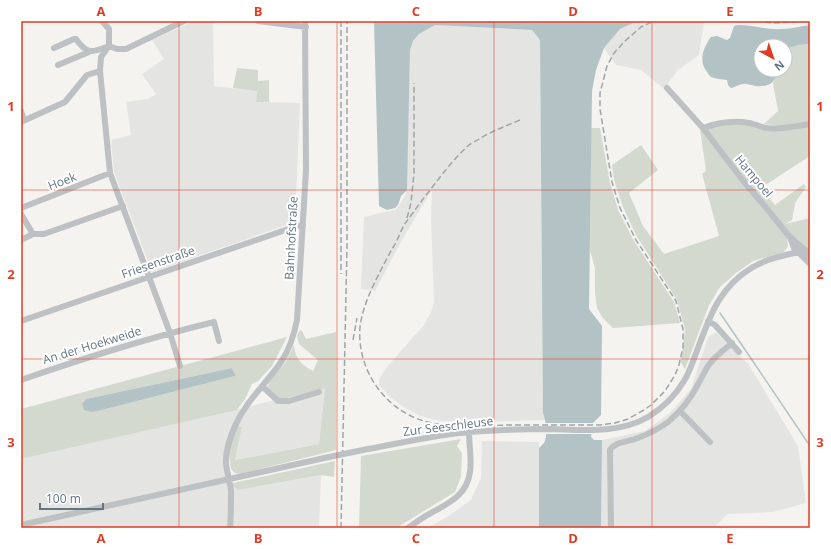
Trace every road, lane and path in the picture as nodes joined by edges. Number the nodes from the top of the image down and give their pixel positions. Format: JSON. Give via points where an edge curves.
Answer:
{"nodes":[{"id":1,"x":102,"y":21,"type":"edge"},
{"id":2,"x":184,"y":21,"type":"edge"},
{"id":3,"x":258,"y":21,"type":"edge"},
{"id":4,"x":305,"y":24,"type":"edge"},
{"id":5,"x":109,"y":46,"type":"junction"},
{"id":6,"x":54,"y":48,"type":"dead end"},
{"id":7,"x":89,"y":52,"type":"junction"},
{"id":8,"x":58,"y":65,"type":"dead end"},
{"id":9,"x":100,"y":71,"type":"junction"},
{"id":10,"x":668,"y":88,"type":"dead end"},
{"id":11,"x":21,"y":111,"type":"edge"},
{"id":12,"x":23,"y":121,"type":"edge"},
{"id":13,"x":810,"y":124,"type":"edge"},
{"id":14,"x":703,"y":128,"type":"junction"},
{"id":15,"x":110,"y":173,"type":"junction"},
{"id":16,"x":123,"y":206,"type":"junction"},
{"id":17,"x":21,"y":208,"type":"edge"},
{"id":18,"x":21,"y":214,"type":"edge"},
{"id":19,"x":303,"y":225,"type":"junction"},
{"id":20,"x":33,"y":234,"type":"junction"},
{"id":21,"x":789,"y":236,"type":"junction"},
{"id":22,"x":21,"y":240,"type":"edge"},
{"id":23,"x":808,"y":250,"type":"edge"},
{"id":24,"x":798,"y":253,"type":"junction"},
{"id":25,"x":810,"y":257,"type":"edge"},
{"id":26,"x":810,"y":264,"type":"edge"},
{"id":27,"x":149,"y":277,"type":"junction"},
{"id":28,"x":21,"y":321,"type":"edge"},
{"id":29,"x":708,"y":321,"type":"junction"},
{"id":30,"x":170,"y":333,"type":"junction"},
{"id":31,"x":219,"y":341,"type":"dead end"},
{"id":32,"x":732,"y":343,"type":"junction"},
{"id":33,"x":739,"y":352,"type":"dead end"},
{"id":34,"x":180,"y":366,"type":"dead end"},
{"id":35,"x":21,"y":380,"type":"edge"},
{"id":36,"x":262,"y":386,"type":"junction"},
{"id":37,"x":319,"y":392,"type":"dead end"},
{"id":38,"x":680,"y":411,"type":"junction"},
{"id":39,"x":469,"y":432,"type":"junction"},
{"id":40,"x":710,"y":442,"type":"dead end"},
{"id":41,"x":228,"y":479,"type":"junction"},
{"id":42,"x":21,"y":525,"type":"edge"},
{"id":43,"x":610,"y":527,"type":"edge"},
{"id":44,"x":230,"y":528,"type":"edge"},
{"id":45,"x":408,"y":528,"type":"edge"}],
"edges":[{"from":1,"to":5,"type":"street","via":[[109,29]]},
{"from":2,"to":5,"type":"street","via":[[126,49]]},
{"from":3,"to":4,"type":"street","name":"Bahnhofstraße"},
{"from":4,"to":19,"type":"street","name":"Bahnhofstraße","via":[[306,170]]},
{"from":5,"to":7,"type":"street"},
{"from":5,"to":9,"type":"street","via":[[101,57]]},
{"from":6,"to":7,"type":"street","via":[[76,39]]},
{"from":7,"to":8,"type":"street"},
{"from":9,"to":12,"type":"street","via":[[87,75],[65,102]]},
{"from":9,"to":15,"type":"street"},
{"from":10,"to":14,"type":"street","name":"Hampoel"},
{"from":11,"to":12,"type":"street"},
{"from":13,"to":14,"type":"street","via":[[784,129],[723,122]]},
{"from":14,"to":21,"type":"street","name":"Hampoel"},
{"from":15,"to":16,"type":"street"},
{"from":15,"to":17,"type":"street","name":"Hoek"},
{"from":16,"to":20,"type":"street","via":[[44,234]]},
{"from":16,"to":27,"type":"street"},
{"from":18,"to":20,"type":"street"},
{"from":19,"to":27,"type":"street","name":"Friesenstraße"},
{"from":19,"to":36,"type":"street","name":"Bahnhofstraße","via":[[295,332],[282,361]]},
{"from":20,"to":22,"type":"street"},
{"from":21,"to":23,"type":"street","name":"Hampoel"},
{"from":21,"to":24,"type":"street","name":"Hampoel"},
{"from":23,"to":24,"type":"street","name":"Zur Seeschleuse"},
{"from":23,"to":25,"type":"street","name":"Hampoel"},
{"from":24,"to":26,"type":"street","name":"Hampoel"},
{"from":24,"to":29,"type":"street","name":"Zur Seeschleuse","via":[[770,259],[740,276],[722,295]]},
{"from":27,"to":28,"type":"street","name":"Friesenstraße"},
{"from":27,"to":30,"type":"street"},
{"from":29,"to":32,"type":"street"},
{"from":29,"to":39,"type":"street","name":"Zur Seeschleuse","via":[[685,380],[671,399],[638,422],[620,428],[600,430]]},
{"from":30,"to":31,"type":"street","name":"An der Hoekweide","via":[[214,322]]},
{"from":30,"to":34,"type":"street"},
{"from":30,"to":35,"type":"street","name":"An der Hoekweide"},
{"from":32,"to":33,"type":"street"},
{"from":32,"to":38,"type":"street","via":[[707,367]]},
{"from":36,"to":37,"type":"street","via":[[278,401],[289,401]]},
{"from":36,"to":41,"type":"street","name":"Bahnhofstraße","via":[[243,411],[232,434],[227,449]]},
{"from":38,"to":40,"type":"street"},
{"from":38,"to":43,"type":"street","via":[[658,428],[617,444],[610,450]]},
{"from":39,"to":41,"type":"street","name":"Zur Seeschleuse","bridge":true,"via":[[368,449]]},
{"from":39,"to":45,"type":"street","via":[[470,475],[461,494]]},
{"from":41,"to":42,"type":"street","name":"Zur Seeschleuse"},
{"from":41,"to":44,"type":"street","name":"Bahnhofstraße","via":[[231,490]]}]}
